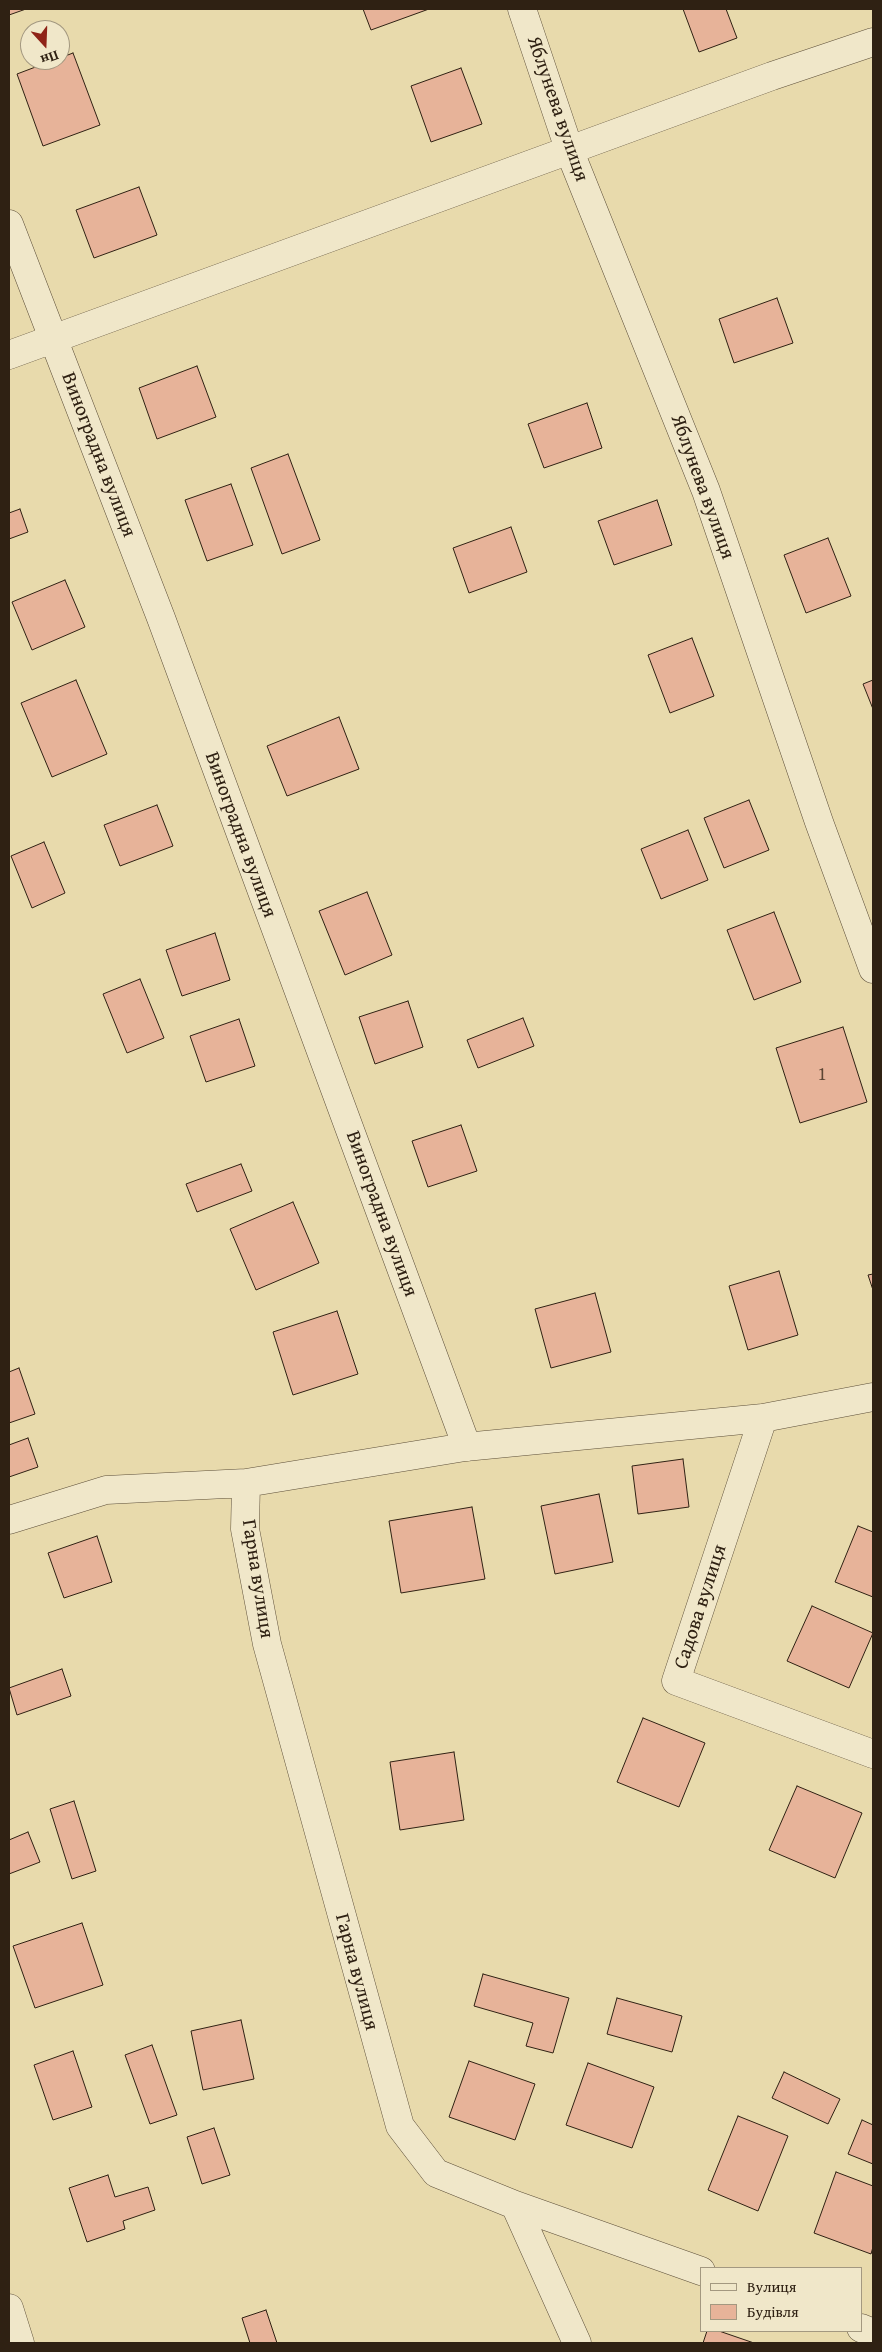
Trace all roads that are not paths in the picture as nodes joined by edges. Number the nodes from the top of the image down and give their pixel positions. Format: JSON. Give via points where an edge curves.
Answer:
{"nodes":[{"id":1,"x":522,"y":9,"type":"edge"},
{"id":2,"x":873,"y":42,"type":"edge"},
{"id":3,"x":570,"y":152,"type":"junction"},
{"id":4,"x":9,"y":224,"type":"edge"},
{"id":5,"x":53,"y":339,"type":"junction"},
{"id":6,"x":9,"y":355,"type":"edge"},
{"id":7,"x":873,"y":969,"type":"edge"},
{"id":8,"x":873,"y":1397,"type":"edge"},
{"id":9,"x":763,"y":1418,"type":"junction"},
{"id":10,"x":468,"y":1447,"type":"junction"},
{"id":11,"x":246,"y":1483,"type":"junction"},
{"id":12,"x":9,"y":1520,"type":"edge"},
{"id":13,"x":873,"y":1754,"type":"edge"},
{"id":14,"x":515,"y":2205,"type":"junction"},
{"id":15,"x":700,"y":2271,"type":"edge"},
{"id":16,"x":9,"y":2308,"type":"edge"},
{"id":17,"x":20,"y":2343,"type":"edge"},
{"id":18,"x":577,"y":2343,"type":"edge"}],
"edges":[{"from":1,"to":3,"type":"street","name":"Яблунева вулиця"},
{"from":2,"to":3,"type":"street","via":[[772,76]]},
{"from":3,"to":5,"type":"street"},
{"from":3,"to":7,"type":"street","name":"Яблунева вулиця","via":[[706,491]]},
{"from":4,"to":5,"type":"street","name":"Виноградна вулиця"},
{"from":5,"to":6,"type":"street"},
{"from":5,"to":10,"type":"street","name":"Виноградна вулиця","via":[[161,618]]},
{"from":8,"to":9,"type":"street"},
{"from":9,"to":10,"type":"street"},
{"from":9,"to":13,"type":"street","name":"Садова вулиця","via":[[676,1681]]},
{"from":10,"to":11,"type":"street"},
{"from":11,"to":12,"type":"street","via":[[106,1490]]},
{"from":11,"to":14,"type":"street","name":"Гарна вулиця","via":[[245,1529],[267,1644],[400,2126],[436,2173]]},
{"from":14,"to":15,"type":"street","name":"Гарна вулиця"},
{"from":14,"to":18,"type":"street"},
{"from":16,"to":17,"type":"street"}]}
